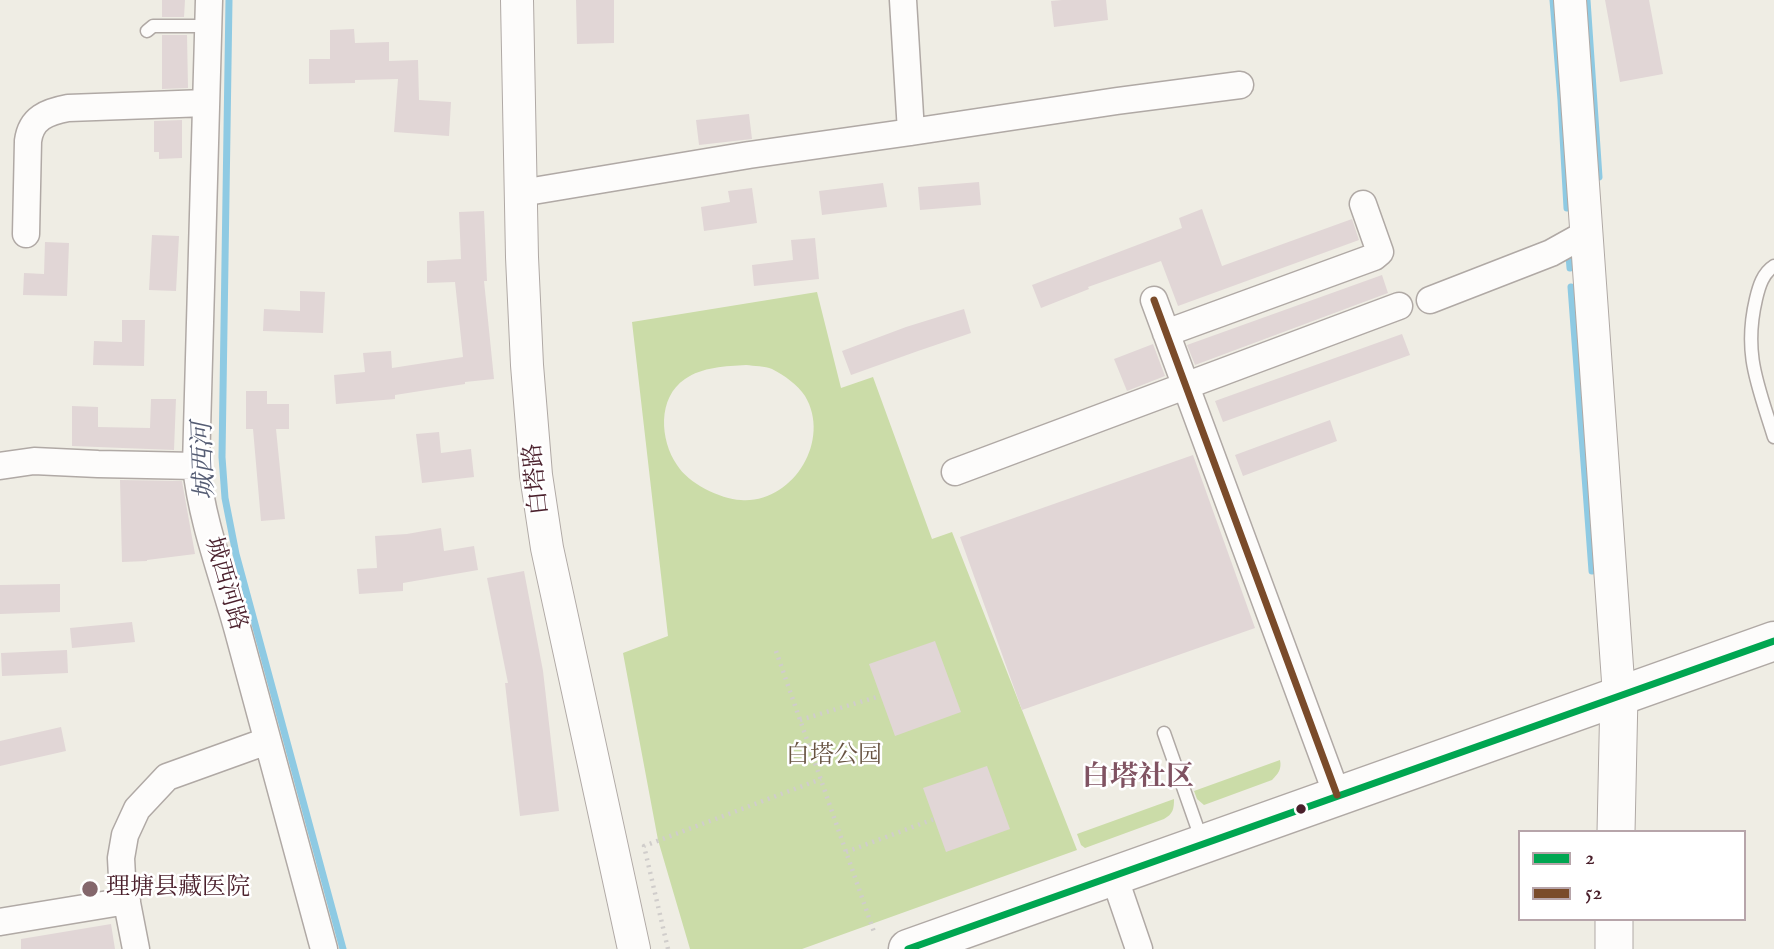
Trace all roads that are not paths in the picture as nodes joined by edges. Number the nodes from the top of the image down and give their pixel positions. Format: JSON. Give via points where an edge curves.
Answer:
{"nodes":[{"id":1,"x":517,"y":0,"type":"edge"},
{"id":2,"x":903,"y":0,"type":"edge"},
{"id":3,"x":1570,"y":0,"type":"edge"},
{"id":4,"x":208,"y":13,"type":"edge"},
{"id":5,"x":147,"y":31,"type":"dead end"},
{"id":6,"x":1240,"y":85,"type":"dead end"},
{"id":7,"x":206,"y":103,"type":"junction"},
{"id":8,"x":911,"y":132,"type":"junction"},
{"id":9,"x":521,"y":193,"type":"junction"},
{"id":10,"x":1363,"y":204,"type":"dead end"},
{"id":11,"x":1587,"y":233,"type":"junction"},
{"id":12,"x":26,"y":234,"type":"dead end"},
{"id":13,"x":1774,"y":267,"type":"edge"},
{"id":14,"x":1154,"y":300,"type":"dead end"},
{"id":15,"x":1430,"y":300,"type":"dead end"},
{"id":16,"x":1399,"y":306,"type":"dead end"},
{"id":17,"x":1166,"y":332,"type":"junction"},
{"id":18,"x":1186,"y":386,"type":"junction"},
{"id":19,"x":1774,"y":437,"type":"edge"},
{"id":20,"x":0,"y":466,"type":"edge"},
{"id":21,"x":196,"y":466,"type":"junction"},
{"id":22,"x":956,"y":472,"type":"dead end"},
{"id":23,"x":1774,"y":641,"type":"edge"},
{"id":24,"x":1619,"y":695,"type":"junction"},
{"id":25,"x":1164,"y":733,"type":"dead end"},
{"id":26,"x":267,"y":741,"type":"junction"},
{"id":27,"x":1337,"y":795,"type":"junction"},
{"id":28,"x":1616,"y":830,"type":"edge"},
{"id":29,"x":1203,"y":845,"type":"junction"},
{"id":30,"x":1114,"y":876,"type":"junction"},
{"id":31,"x":127,"y":901,"type":"junction"},
{"id":32,"x":1614,"y":921,"type":"edge"},
{"id":33,"x":0,"y":922,"type":"edge"},
{"id":34,"x":136,"y":949,"type":"edge"},
{"id":35,"x":324,"y":949,"type":"edge"},
{"id":36,"x":634,"y":949,"type":"edge"},
{"id":37,"x":908,"y":949,"type":"edge"},
{"id":38,"x":1139,"y":949,"type":"edge"},
{"id":39,"x":1614,"y":949,"type":"edge"}],
"edges":[{"from":1,"to":9,"type":"street","name":"白塔路"},
{"from":2,"to":8,"type":"street"},
{"from":3,"to":11,"type":"street"},
{"from":4,"to":5,"type":"lane"},
{"from":4,"to":7,"type":"street","name":"城西河路"},
{"from":6,"to":8,"type":"street"},
{"from":7,"to":12,"type":"street","via":[[68,108],[41,117],[30,128],[27,141]]},
{"from":7,"to":21,"type":"street","name":"城西河路"},
{"from":8,"to":9,"type":"street"},
{"from":9,"to":36,"type":"street","name":"白塔路","via":[[536,475],[547,548]]},
{"from":10,"to":17,"type":"street","via":[[1380,252],[1374,257]]},
{"from":11,"to":15,"type":"street","via":[[1551,253]]},
{"from":11,"to":24,"type":"street"},
{"from":13,"to":19,"type":"lane","via":[[1759,288],[1751,336],[1756,383]]},
{"from":14,"to":17,"type":"street"},
{"from":16,"to":18,"type":"street"},
{"from":17,"to":18,"type":"street"},
{"from":18,"to":22,"type":"street"},
{"from":18,"to":27,"type":"street"},
{"from":20,"to":21,"type":"street","via":[[34,461]]},
{"from":21,"to":26,"type":"street","name":"城西河路","via":[[202,510]]},
{"from":23,"to":24,"type":"main road"},
{"from":24,"to":27,"type":"main road"},
{"from":24,"to":28,"type":"main road"},
{"from":25,"to":29,"type":"lane"},
{"from":26,"to":31,"type":"street","via":[[166,777],[156,787],[137,809],[125,835],[121,859]]},
{"from":26,"to":35,"type":"street","name":"城西河路"},
{"from":27,"to":29,"type":"main road"},
{"from":29,"to":30,"type":"main road"},
{"from":30,"to":37,"type":"main road"},
{"from":30,"to":38,"type":"street"},
{"from":31,"to":33,"type":"street"},
{"from":31,"to":34,"type":"street"},
{"from":32,"to":39,"type":"main road"}]}
